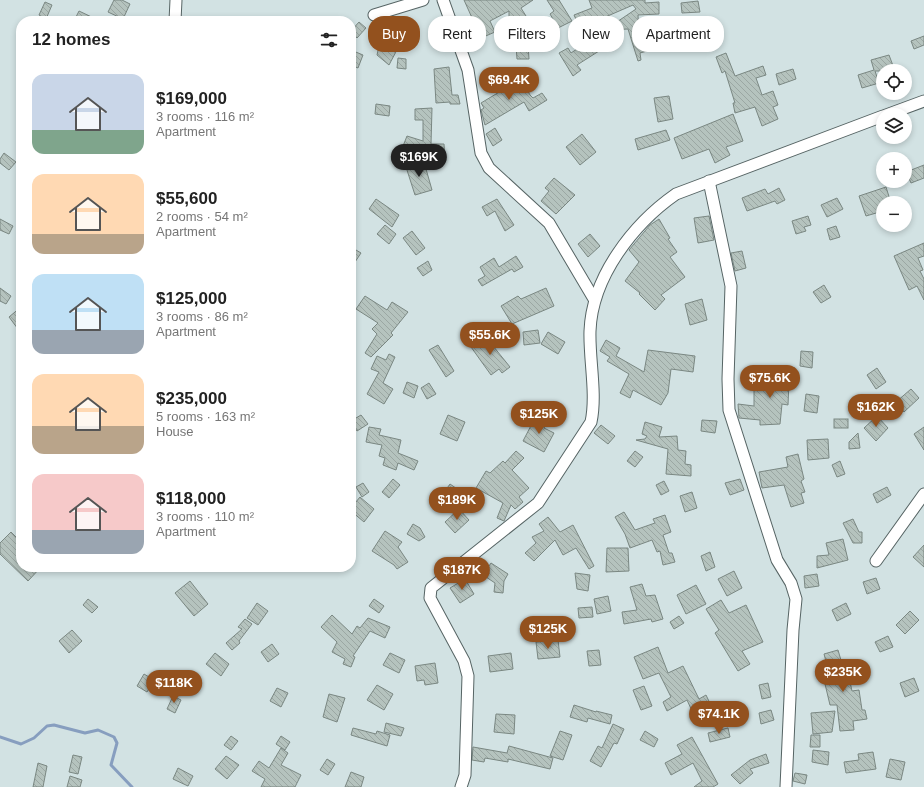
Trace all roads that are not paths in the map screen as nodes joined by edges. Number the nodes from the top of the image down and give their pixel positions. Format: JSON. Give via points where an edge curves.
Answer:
{"nodes":[{"id":1,"x":176,"y":0,"type":"edge"},
{"id":2,"x":423,"y":0,"type":"edge"},
{"id":3,"x":443,"y":0,"type":"edge"},
{"id":4,"x":374,"y":15,"type":"dead end"},
{"id":5,"x":175,"y":16,"type":"edge"},
{"id":6,"x":924,"y":101,"type":"edge"},
{"id":7,"x":905,"y":108,"type":"edge"},
{"id":8,"x":876,"y":119,"type":"edge"},
{"id":9,"x":709,"y":181,"type":"junction"},
{"id":10,"x":594,"y":299,"type":"junction"},
{"id":11,"x":924,"y":494,"type":"edge"},
{"id":12,"x":876,"y":561,"type":"dead end"},
{"id":13,"x":461,"y":787,"type":"edge"},
{"id":14,"x":786,"y":787,"type":"edge"}],
"edges":[{"from":1,"to":5,"type":"street"},
{"from":2,"to":4,"type":"street"},
{"from":3,"to":10,"type":"street","via":[[467,65],[484,162],[549,223]]},
{"from":6,"to":7,"type":"street"},
{"from":8,"to":9,"type":"street"},
{"from":9,"to":10,"type":"street","via":[[676,194],[659,206],[614,258]]},
{"from":9,"to":14,"type":"street","via":[[731,286],[729,410],[777,560],[791,583],[796,599]]},
{"from":10,"to":13,"type":"street","via":[[590,330],[591,422],[538,503],[429,592],[464,661],[468,676],[465,775]]},
{"from":11,"to":12,"type":"street"}]}
